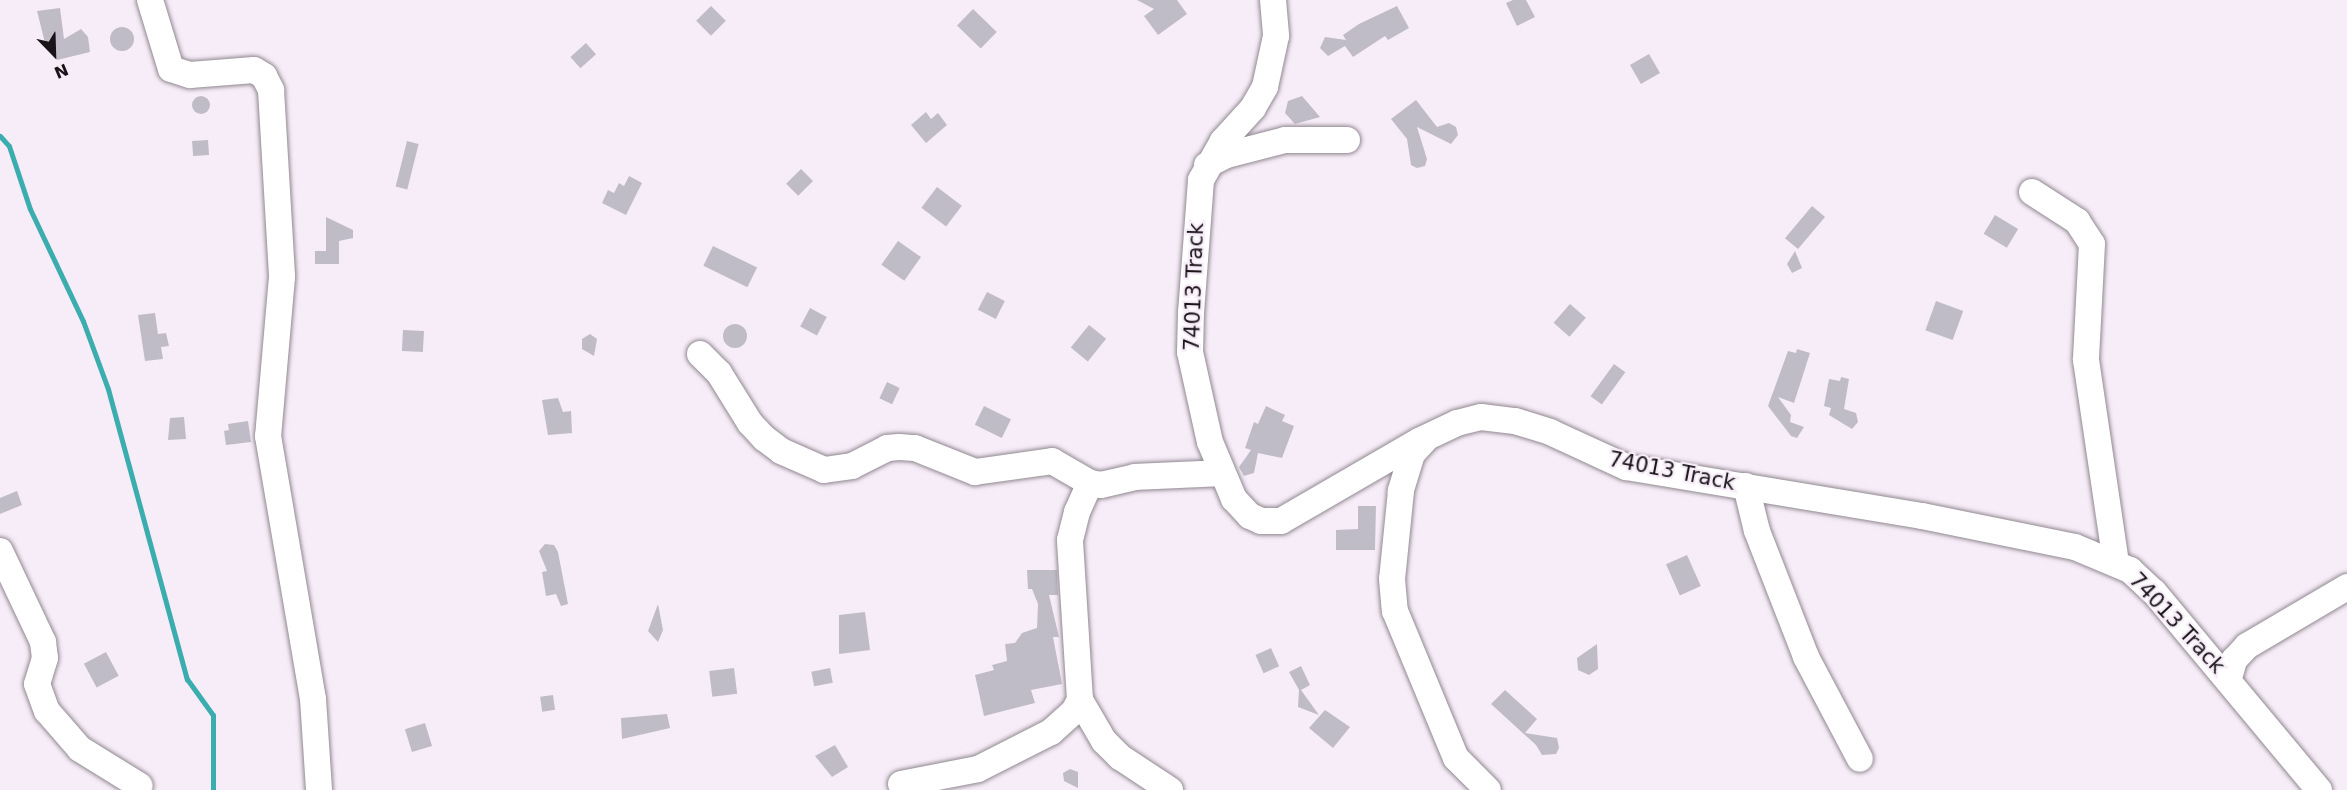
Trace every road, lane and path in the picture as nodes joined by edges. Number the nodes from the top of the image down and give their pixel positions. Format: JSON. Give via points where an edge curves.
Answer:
{"nodes":[{"id":1,"x":150,"y":0,"type":"edge"},
{"id":2,"x":1273,"y":0,"type":"edge"},
{"id":3,"x":1347,"y":140,"type":"dead end"},
{"id":4,"x":1207,"y":165,"type":"junction"},
{"id":5,"x":2032,"y":192,"type":"dead end"},
{"id":6,"x":700,"y":354,"type":"dead end"},
{"id":7,"x":1428,"y":436,"type":"junction"},
{"id":8,"x":1222,"y":473,"type":"junction"},
{"id":9,"x":1090,"y":483,"type":"junction"},
{"id":10,"x":1746,"y":486,"type":"junction"},
{"id":11,"x":0,"y":551,"type":"edge"},
{"id":12,"x":2116,"y":563,"type":"junction"},
{"id":13,"x":2347,"y":587,"type":"edge"},
{"id":14,"x":2229,"y":678,"type":"junction"},
{"id":15,"x":1080,"y":700,"type":"junction"},
{"id":16,"x":1860,"y":759,"type":"dead end"},
{"id":17,"x":901,"y":784,"type":"dead end"},
{"id":18,"x":140,"y":786,"type":"dead end"},
{"id":19,"x":320,"y":790,"type":"edge"},
{"id":20,"x":1170,"y":790,"type":"edge"},
{"id":21,"x":1488,"y":790,"type":"edge"},
{"id":22,"x":2319,"y":790,"type":"edge"}],
"edges":[{"from":1,"to":19,"type":"street","via":[[171,69],[190,75],[254,70],[264,76],[271,90],[282,277],[268,436],[313,699]]},
{"from":2,"to":4,"type":"street","name":"74013 Track","via":[[1276,44],[1265,87]]},
{"from":3,"to":4,"type":"street","via":[[1285,140],[1227,155]]},
{"from":4,"to":8,"type":"street","name":"74013 Track","via":[[1195,221],[1191,352],[1210,442]]},
{"from":5,"to":12,"type":"street","via":[[2085,227],[2092,244],[2086,360]]},
{"from":6,"to":9,"type":"street","via":[[719,373],[764,438],[824,470],[852,466],[887,448],[899,447],[915,448],[975,472],[1052,461]]},
{"from":7,"to":8,"type":"street","name":"74013 Track","via":[[1281,521],[1261,521],[1251,516],[1234,499]]},
{"from":7,"to":10,"type":"street","name":"74013 Track","via":[[1481,417],[1515,421],[1550,432],[1626,467]]},
{"from":7,"to":21,"type":"street","via":[[1412,454],[1405,470],[1392,595],[1444,735],[1456,758]]},
{"from":8,"to":9,"type":"street"},
{"from":9,"to":15,"type":"street","via":[[1077,512],[1071,540]]},
{"from":10,"to":12,"type":"street","name":"74013 Track","via":[[2063,545]]},
{"from":10,"to":16,"type":"street","via":[[1757,531],[1806,657]]},
{"from":11,"to":18,"type":"street","via":[[43,642],[45,658],[37,684],[47,711],[80,748]]},
{"from":12,"to":14,"type":"street","name":"74013 Track","via":[[2154,592]]},
{"from":13,"to":14,"type":"street","via":[[2247,646],[2234,660]]},
{"from":14,"to":22,"type":"street","name":"74013 Track"},
{"from":15,"to":17,"type":"street","via":[[1070,717],[1051,732],[1009,756],[978,769]]},
{"from":15,"to":20,"type":"street","via":[[1104,741],[1120,757]]}]}
